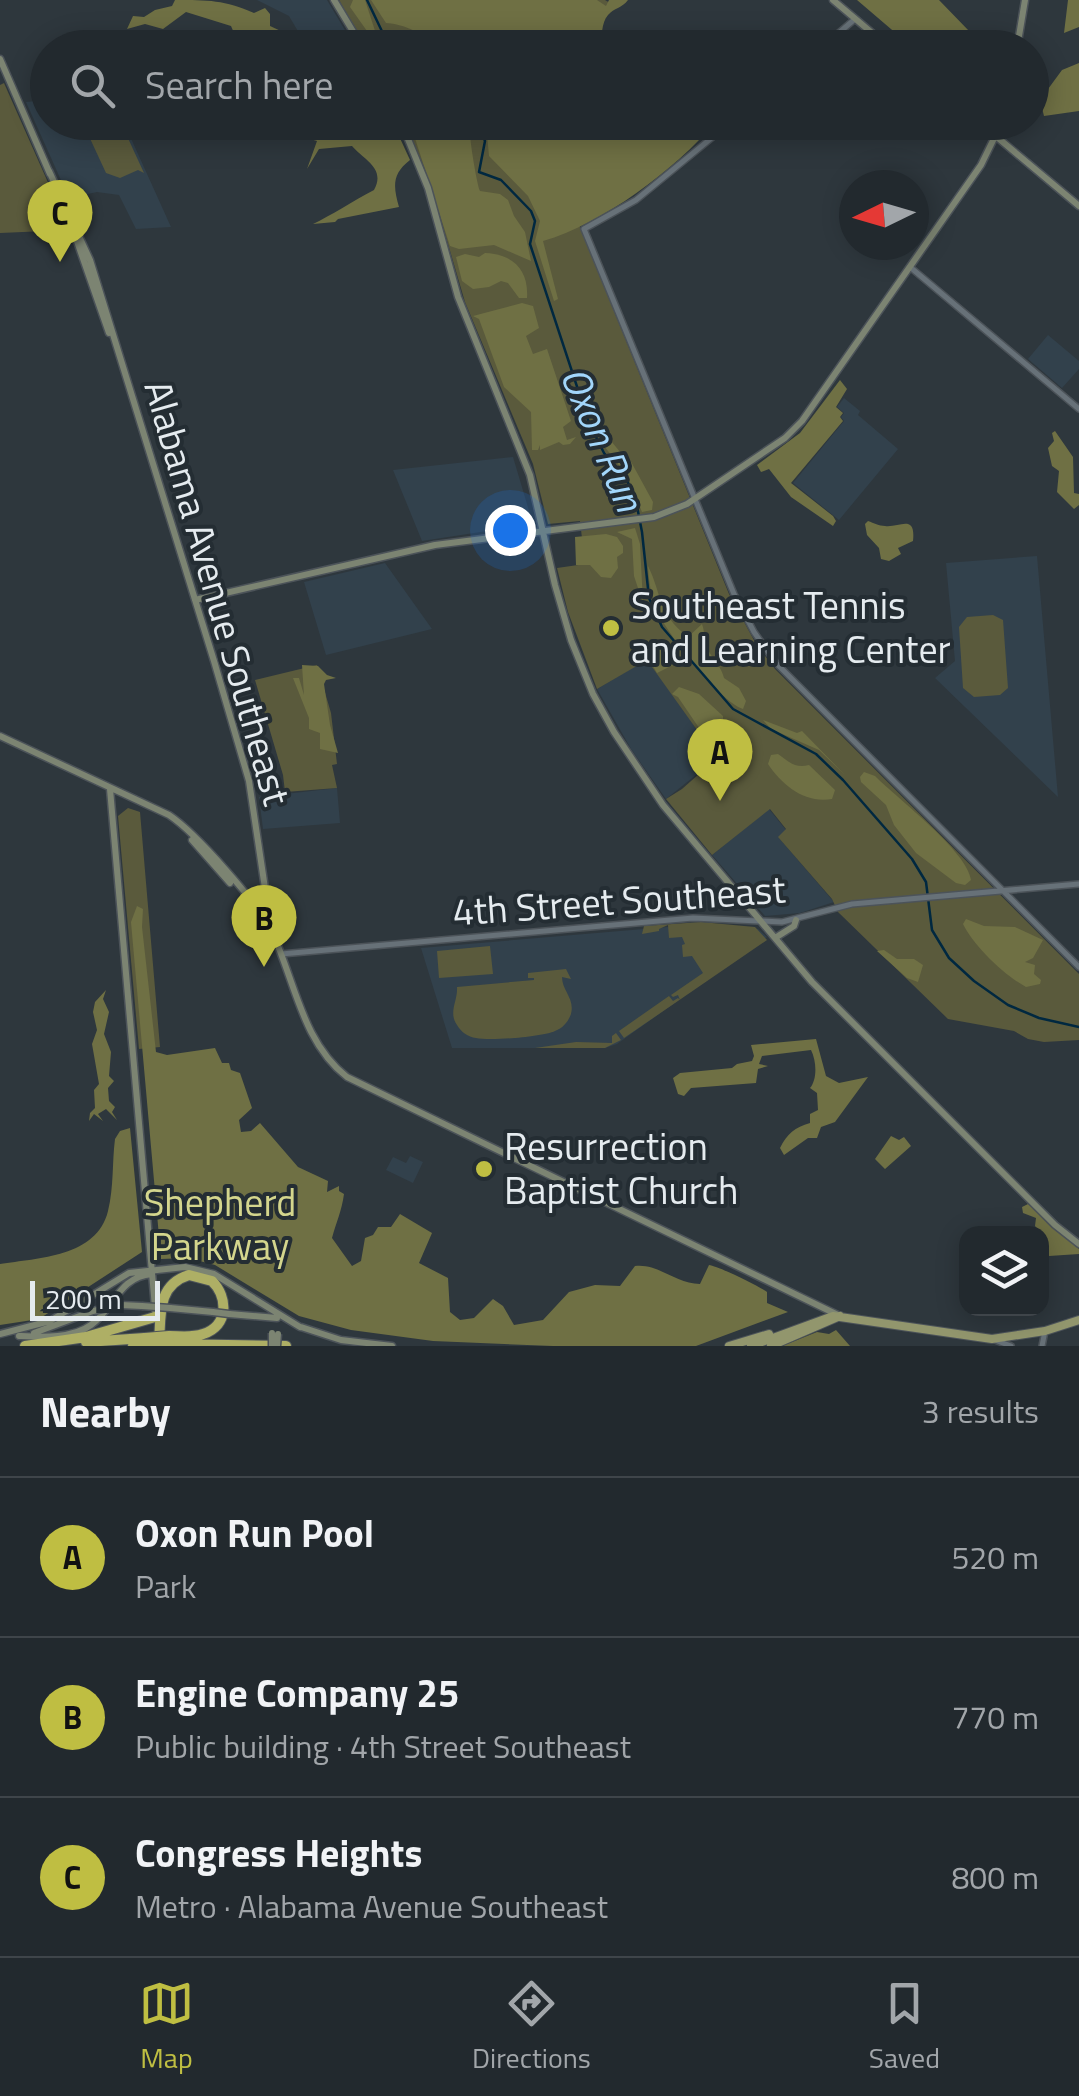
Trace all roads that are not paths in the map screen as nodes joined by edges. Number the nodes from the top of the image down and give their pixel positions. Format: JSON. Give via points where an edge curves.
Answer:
{"nodes":[{"id":1,"x":334,"y":0,"type":"edge"},
{"id":2,"x":833,"y":0,"type":"edge"},
{"id":3,"x":1025,"y":0,"type":"edge"},
{"id":4,"x":855,"y":19,"type":"junction"},
{"id":5,"x":352,"y":30,"type":"edge"},
{"id":6,"x":842,"y":30,"type":"edge"},
{"id":7,"x":868,"y":30,"type":"edge"},
{"id":8,"x":1021,"y":30,"type":"edge"},
{"id":9,"x":0,"y":59,"type":"edge"},
{"id":10,"x":30,"y":127,"type":"edge"},
{"id":11,"x":36,"y":140,"type":"edge"},
{"id":12,"x":408,"y":140,"type":"edge"},
{"id":13,"x":709,"y":140,"type":"edge"},
{"id":14,"x":994,"y":140,"type":"edge"},
{"id":15,"x":1000,"y":140,"type":"edge"},
{"id":16,"x":1079,"y":206,"type":"edge"},
{"id":17,"x":910,"y":267,"type":"junction"},
{"id":18,"x":1079,"y":409,"type":"edge"},
{"id":19,"x":694,"y":498,"type":"junction"},
{"id":20,"x":544,"y":531,"type":"junction"},
{"id":21,"x":195,"y":600,"type":"junction"},
{"id":22,"x":0,"y":736,"type":"edge"},
{"id":23,"x":110,"y":788,"type":"junction"},
{"id":24,"x":1079,"y":884,"type":"edge"},
{"id":25,"x":1001,"y":891,"type":"junction"},
{"id":26,"x":252,"y":906,"type":"junction"},
{"id":27,"x":796,"y":920,"type":"junction"},
{"id":28,"x":762,"y":922,"type":"junction"},
{"id":29,"x":775,"y":938,"type":"junction"},
{"id":30,"x":281,"y":954,"type":"junction"},
{"id":31,"x":1079,"y":967,"type":"edge"},
{"id":32,"x":1079,"y":1244,"type":"edge"},
{"id":33,"x":151,"y":1272,"type":"junction"},
{"id":34,"x":262,"y":1305,"type":"junction"},
{"id":35,"x":265,"y":1316,"type":"junction"},
{"id":36,"x":840,"y":1316,"type":"junction"},
{"id":37,"x":155,"y":1317,"type":"junction"},
{"id":38,"x":277,"y":1318,"type":"junction"},
{"id":39,"x":1079,"y":1320,"type":"edge"},
{"id":40,"x":300,"y":1327,"type":"junction"},
{"id":41,"x":798,"y":1327,"type":"junction"},
{"id":42,"x":1045,"y":1331,"type":"junction"},
{"id":43,"x":275,"y":1334,"type":"junction"},
{"id":44,"x":0,"y":1336,"type":"edge"},
{"id":45,"x":992,"y":1338,"type":"junction"},
{"id":46,"x":22,"y":1341,"type":"edge"},
{"id":47,"x":145,"y":1341,"type":"edge"},
{"id":48,"x":164,"y":1343,"type":"edge"},
{"id":49,"x":44,"y":1346,"type":"edge"},
{"id":50,"x":132,"y":1346,"type":"edge"},
{"id":51,"x":274,"y":1346,"type":"edge"},
{"id":52,"x":286,"y":1346,"type":"edge"},
{"id":53,"x":392,"y":1346,"type":"edge"},
{"id":54,"x":729,"y":1346,"type":"edge"},
{"id":55,"x":751,"y":1346,"type":"edge"},
{"id":56,"x":771,"y":1346,"type":"edge"},
{"id":57,"x":1011,"y":1346,"type":"edge"},
{"id":58,"x":1042,"y":1346,"type":"edge"}],
"edges":[{"from":1,"to":5,"type":"main road"},
{"from":2,"to":4,"type":"main road"},
{"from":3,"to":8,"type":"main road"},
{"from":4,"to":6,"type":"street"},
{"from":4,"to":7,"type":"main road"},
{"from":9,"to":10,"type":"main road","name":"Alabama Avenue Southeast"},
{"from":11,"to":21,"type":"main road","name":"Alabama Avenue Southeast","via":[[88,255]]},
{"from":12,"to":20,"type":"main road","via":[[458,297],[528,469]]},
{"from":13,"to":19,"type":"street","via":[[628,205],[584,230]]},
{"from":14,"to":17,"type":"main road"},
{"from":15,"to":16,"type":"main road"},
{"from":17,"to":18,"type":"street"},
{"from":17,"to":19,"type":"main road","via":[[796,428]]},
{"from":19,"to":20,"type":"main road","via":[[645,520]]},
{"from":19,"to":25,"type":"street","via":[[738,603],[776,663]]},
{"from":20,"to":21,"type":"main road","via":[[428,546]]},
{"from":20,"to":28,"type":"main road","via":[[568,632],[610,726],[663,805]]},
{"from":21,"to":26,"type":"main road","name":"Alabama Avenue Southeast","via":[[251,792],[266,895]]},
{"from":22,"to":23,"type":"main road"},
{"from":23,"to":26,"type":"main road","via":[[182,824]]},
{"from":23,"to":33,"type":"main road"},
{"from":24,"to":25,"type":"street","name":"4th Street Southeast"},
{"from":25,"to":27,"type":"street","name":"4th Street Southeast","via":[[852,904]]},
{"from":25,"to":31,"type":"street"},
{"from":26,"to":30,"type":"main road"},
{"from":27,"to":28,"type":"street","name":"4th Street Southeast"},
{"from":27,"to":29,"type":"main road"},
{"from":28,"to":29,"type":"main road"},
{"from":28,"to":30,"type":"street","name":"4th Street Southeast","via":[[692,918]]},
{"from":29,"to":32,"type":"main road"},
{"from":30,"to":36,"type":"main road","via":[[314,1038],[346,1077]]},
{"from":33,"to":34,"type":"main road","via":[[205,1270]]},
{"from":33,"to":37,"type":"main road"},
{"from":33,"to":44,"type":"main road","via":[[122,1276],[50,1321]]},
{"from":33,"to":46,"type":"main road","via":[[129,1280],[83,1330]]},
{"from":34,"to":38,"type":"main road"},
{"from":34,"to":40,"type":"main road"},
{"from":35,"to":38,"type":"main road"},
{"from":35,"to":43,"type":"main road"},
{"from":35,"to":46,"type":"main road","bridge":true,"via":[[121,1305]]},
{"from":36,"to":41,"type":"main road"},
{"from":36,"to":45,"type":"main road"},
{"from":36,"to":56,"type":"main road"},
{"from":37,"to":46,"type":"highway","via":[[78,1339]]},
{"from":37,"to":48,"type":"main road"},
{"from":38,"to":40,"type":"main road"},
{"from":38,"to":43,"type":"main road"},
{"from":39,"to":42,"type":"main road"},
{"from":40,"to":53,"type":"main road"},
{"from":41,"to":54,"type":"main road"},
{"from":41,"to":55,"type":"main road"},
{"from":42,"to":45,"type":"main road"},
{"from":42,"to":58,"type":"street"},
{"from":43,"to":51,"type":"main road","bridge":true},
{"from":44,"to":46,"type":"main road"},
{"from":45,"to":57,"type":"street"},
{"from":47,"to":48,"type":"highway","bridge":true},
{"from":47,"to":49,"type":"highway"},
{"from":47,"to":50,"type":"highway"},
{"from":48,"to":48,"type":"highway","via":[[161,1306],[169,1287],[186,1276],[209,1279],[223,1298],[219,1322],[202,1335]]},
{"from":48,"to":52,"type":"highway"}]}
